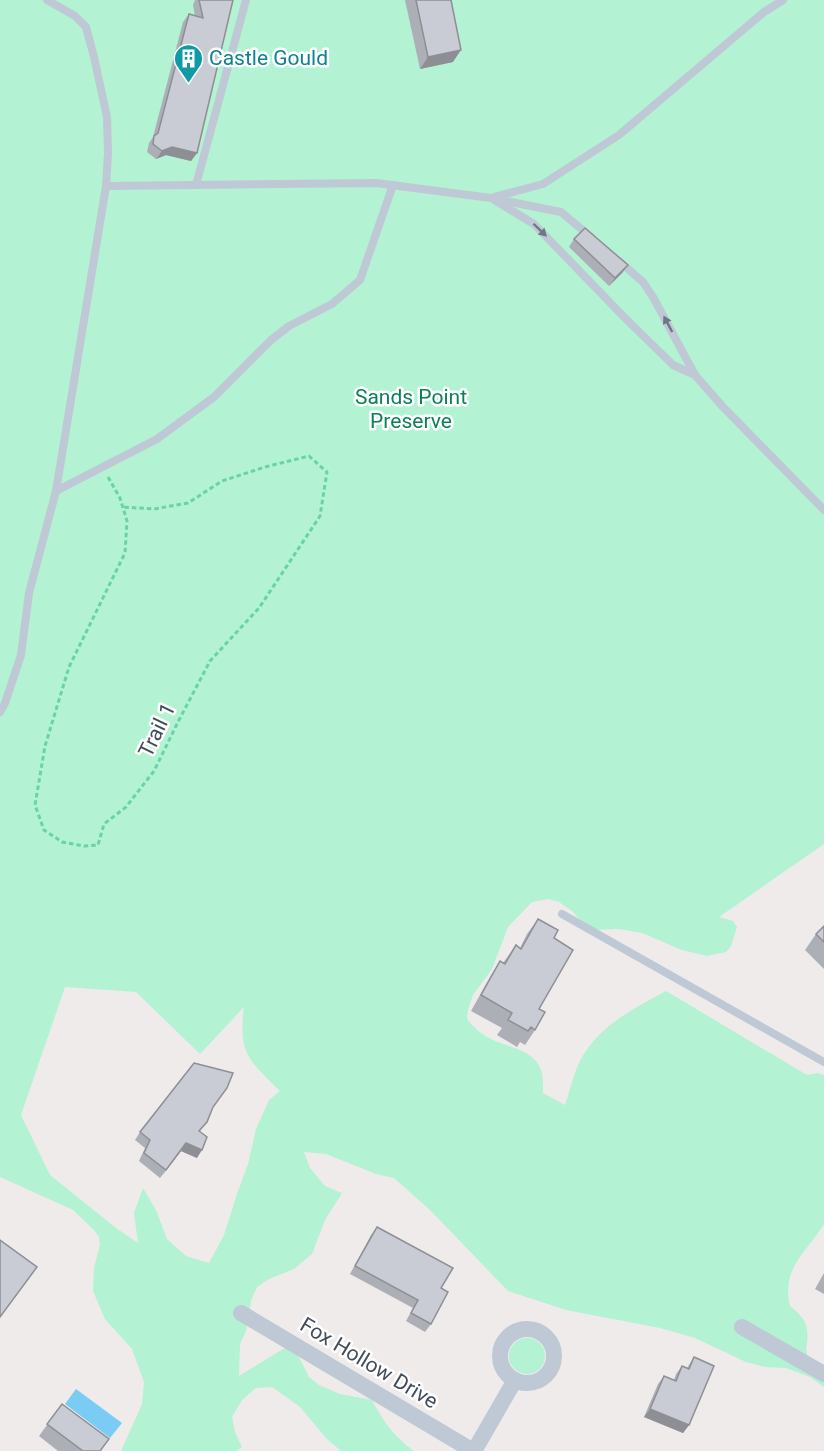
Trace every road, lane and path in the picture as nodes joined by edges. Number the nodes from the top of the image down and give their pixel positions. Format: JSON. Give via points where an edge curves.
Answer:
{"nodes":[{"id":1,"x":47,"y":0,"type":"edge"},
{"id":2,"x":246,"y":0,"type":"edge"},
{"id":3,"x":783,"y":0,"type":"edge"},
{"id":4,"x":196,"y":185,"type":"junction"},
{"id":5,"x":393,"y":185,"type":"junction"},
{"id":6,"x":106,"y":186,"type":"junction"},
{"id":7,"x":491,"y":198,"type":"junction"},
{"id":8,"x":597,"y":243,"type":"edge"},
{"id":9,"x":613,"y":257,"type":"edge"},
{"id":10,"x":695,"y":375,"type":"junction"},
{"id":11,"x":102,"y":467,"type":"junction"},
{"id":12,"x":56,"y":491,"type":"junction"},
{"id":13,"x":122,"y":507,"type":"junction"},
{"id":14,"x":824,"y":510,"type":"edge"},
{"id":15,"x":0,"y":712,"type":"edge"},
{"id":16,"x":562,"y":914,"type":"dead end"},
{"id":17,"x":824,"y":1062,"type":"edge"},
{"id":18,"x":241,"y":1313,"type":"dead end"},
{"id":19,"x":742,"y":1327,"type":"dead end"},
{"id":20,"x":824,"y":1374,"type":"edge"},
{"id":21,"x":515,"y":1380,"type":"dead end"},
{"id":22,"x":473,"y":1451,"type":"edge"}],
"edges":[{"from":1,"to":6,"type":"lane","via":[[86,27],[107,117]]},
{"from":2,"to":4,"type":"lane"},
{"from":3,"to":7,"type":"lane","via":[[620,135],[543,184]]},
{"from":4,"to":5,"type":"lane"},
{"from":4,"to":6,"type":"lane"},
{"from":5,"to":7,"type":"lane"},
{"from":5,"to":11,"type":"lane","via":[[360,280],[354,287],[270,340],[214,397],[157,439]]},
{"from":6,"to":12,"type":"lane"},
{"from":7,"to":8,"type":"lane","via":[[561,212]]},
{"from":7,"to":10,"type":"lane","one_way":true,"via":[[534,224],[674,364]]},
{"from":10,"to":9,"type":"lane","one_way":true,"via":[[643,282]]},
{"from":10,"to":14,"type":"lane"},
{"from":11,"to":12,"type":"lane"},
{"from":11,"to":13,"type":"path","name":"Trail 1"},
{"from":12,"to":15,"type":"lane","via":[[29,593],[21,655]]},
{"from":13,"to":13,"type":"path","name":"Trail 1","via":[[127,521],[125,554],[69,667],[45,747],[35,805],[44,830],[62,842],[84,846],[98,845],[104,824],[126,807],[154,771],[210,661],[259,608],[320,516],[327,472],[309,456],[222,481],[188,503],[154,509]]},
{"from":16,"to":17,"type":"lane"},
{"from":18,"to":22,"type":"street","name":"Fox Hollow Drive"},
{"from":19,"to":20,"type":"street"},
{"from":21,"to":22,"type":"street"}]}
